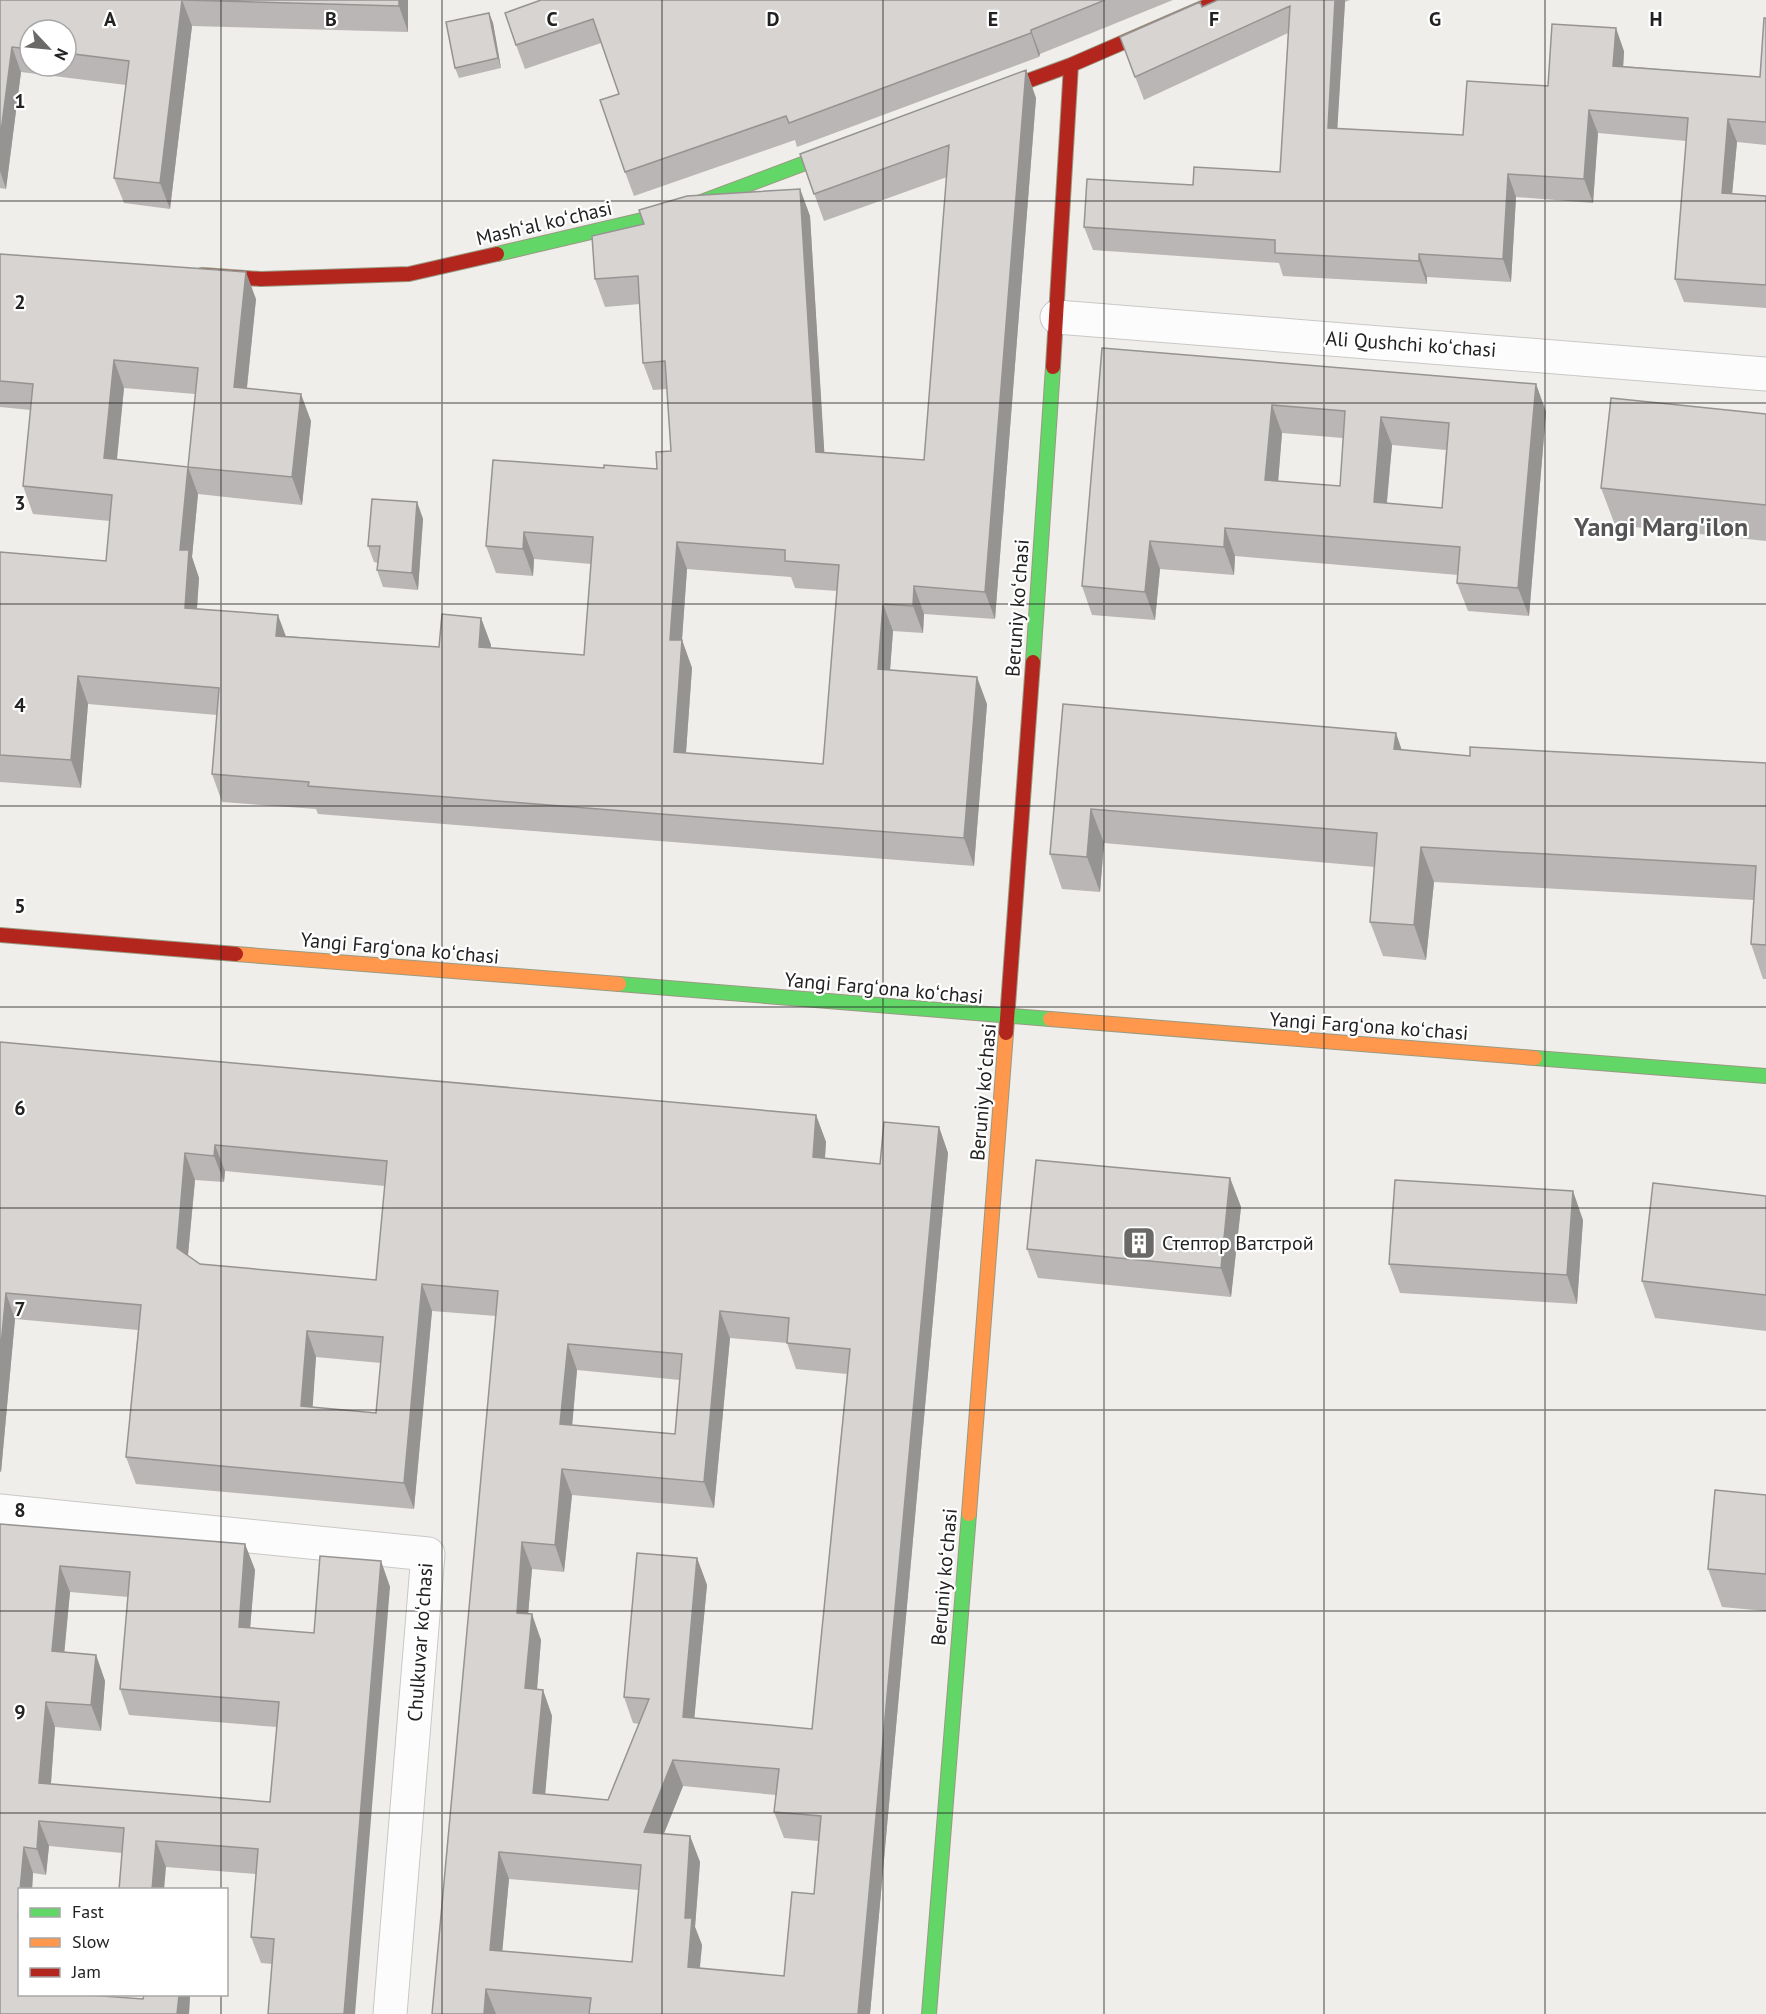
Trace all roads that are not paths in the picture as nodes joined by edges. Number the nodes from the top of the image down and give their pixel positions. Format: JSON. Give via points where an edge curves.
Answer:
{"nodes":[{"id":1,"x":1221,"y":0,"type":"edge"},
{"id":2,"x":1071,"y":65,"type":"junction"},
{"id":3,"x":973,"y":101,"type":"edge"},
{"id":4,"x":854,"y":145,"type":"edge"},
{"id":5,"x":190,"y":274,"type":"edge"},
{"id":6,"x":1057,"y":317,"type":"junction"},
{"id":7,"x":1766,"y":374,"type":"edge"},
{"id":8,"x":0,"y":936,"type":"edge"},
{"id":9,"x":1009,"y":1017,"type":"junction"},
{"id":10,"x":1766,"y":1076,"type":"edge"},
{"id":11,"x":0,"y":1510,"type":"edge"},
{"id":12,"x":390,"y":2014,"type":"edge"},
{"id":13,"x":929,"y":2014,"type":"edge"}],
"edges":[{"from":1,"to":2,"type":"street"},
{"from":2,"to":3,"type":"street"},
{"from":2,"to":6,"type":"street","name":"Beruniy koʻchasi"},
{"from":4,"to":5,"type":"street","name":"Mashʻal koʻchasi","via":[[672,213],[408,274],[261,279]]},
{"from":6,"to":7,"type":"street","name":"Ali Qushchi koʻchasi"},
{"from":6,"to":9,"type":"street","name":"Beruniy koʻchasi"},
{"from":8,"to":9,"type":"street","name":"Yangi Fargʻona koʻchasi"},
{"from":9,"to":10,"type":"street","name":"Yangi Fargʻona koʻchasi"},
{"from":9,"to":13,"type":"street","name":"Beruniy koʻchasi"},
{"from":11,"to":12,"type":"street","name":"Chulkuvar koʻchasi","via":[[428,1554]]}]}
